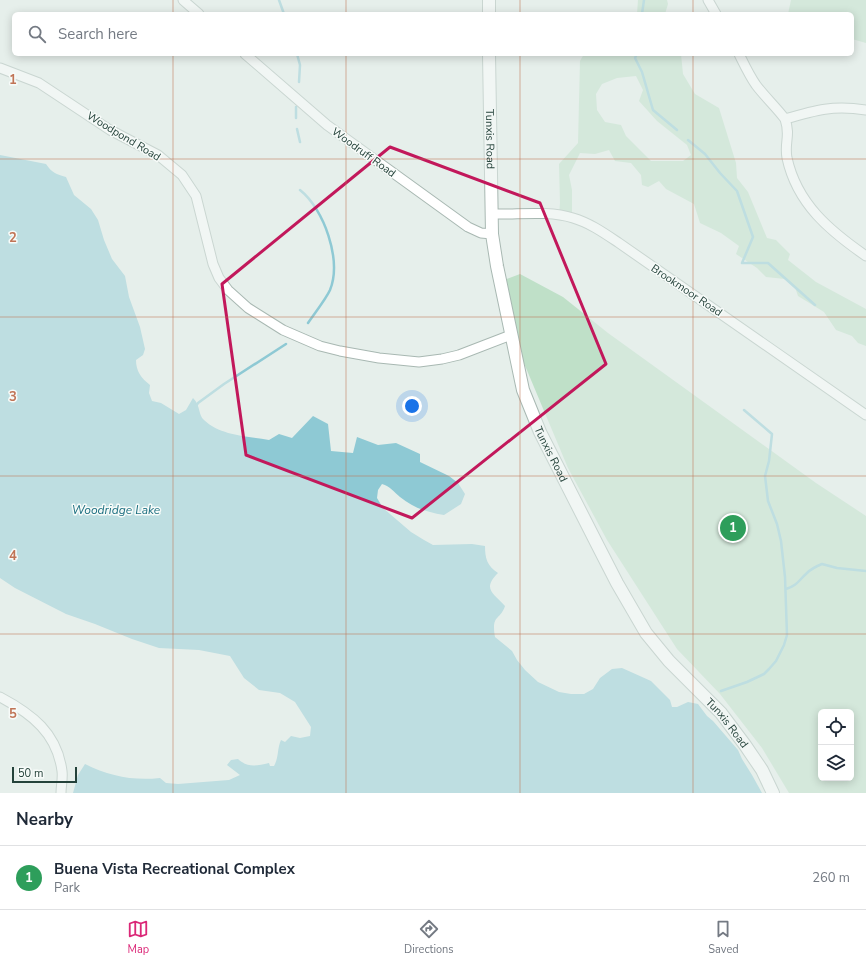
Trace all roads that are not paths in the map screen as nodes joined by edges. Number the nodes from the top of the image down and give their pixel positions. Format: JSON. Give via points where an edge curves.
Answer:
{"nodes":[{"id":1,"x":183,"y":0,"type":"edge"},
{"id":2,"x":489,"y":0,"type":"edge"},
{"id":3,"x":708,"y":0,"type":"edge"},
{"id":4,"x":197,"y":12,"type":"edge"},
{"id":5,"x":489,"y":12,"type":"edge"},
{"id":6,"x":715,"y":12,"type":"edge"},
{"id":7,"x":247,"y":56,"type":"edge"},
{"id":8,"x":489,"y":56,"type":"edge"},
{"id":9,"x":740,"y":56,"type":"edge"},
{"id":10,"x":0,"y":68,"type":"edge"},
{"id":11,"x":866,"y":110,"type":"edge"},
{"id":12,"x":785,"y":119,"type":"junction"},
{"id":13,"x":492,"y":214,"type":"junction"},
{"id":14,"x":492,"y":234,"type":"junction"},
{"id":15,"x":866,"y":256,"type":"edge"},
{"id":16,"x":511,"y":335,"type":"junction"},
{"id":17,"x":866,"y":414,"type":"edge"},
{"id":18,"x":0,"y":697,"type":"edge"},
{"id":19,"x":61,"y":793,"type":"edge"},
{"id":20,"x":774,"y":793,"type":"edge"}],
"edges":[{"from":1,"to":4,"type":"street"},
{"from":2,"to":5,"type":"street"},
{"from":3,"to":6,"type":"street"},
{"from":7,"to":14,"type":"street","name":"Woodruff Road","via":[[333,130],[468,227],[481,233]]},
{"from":8,"to":13,"type":"street","name":"Tunxis Road"},
{"from":9,"to":12,"type":"street","via":[[756,84]]},
{"from":10,"to":16,"type":"street","name":"Woodpond Road","via":[[39,83],[110,130],[158,155],[182,175],[196,196],[219,278],[248,308],[283,330],[320,346],[340,351],[419,362],[459,355]]},
{"from":11,"to":12,"type":"street","via":[[829,108]]},
{"from":12,"to":15,"type":"street","via":[[788,129],[787,157],[800,192],[810,208],[830,229]]},
{"from":13,"to":14,"type":"street","name":"Tunxis Road"},
{"from":13,"to":17,"type":"street","name":"Brookmoor Road","via":[[559,215],[587,223]]},
{"from":14,"to":16,"type":"street","name":"Tunxis Road"},
{"from":16,"to":20,"type":"street","name":"Tunxis Road","via":[[522,390],[617,583],[646,633],[721,713]]},
{"from":18,"to":19,"type":"street","via":[[19,707],[44,728],[57,752],[62,773]]}]}
